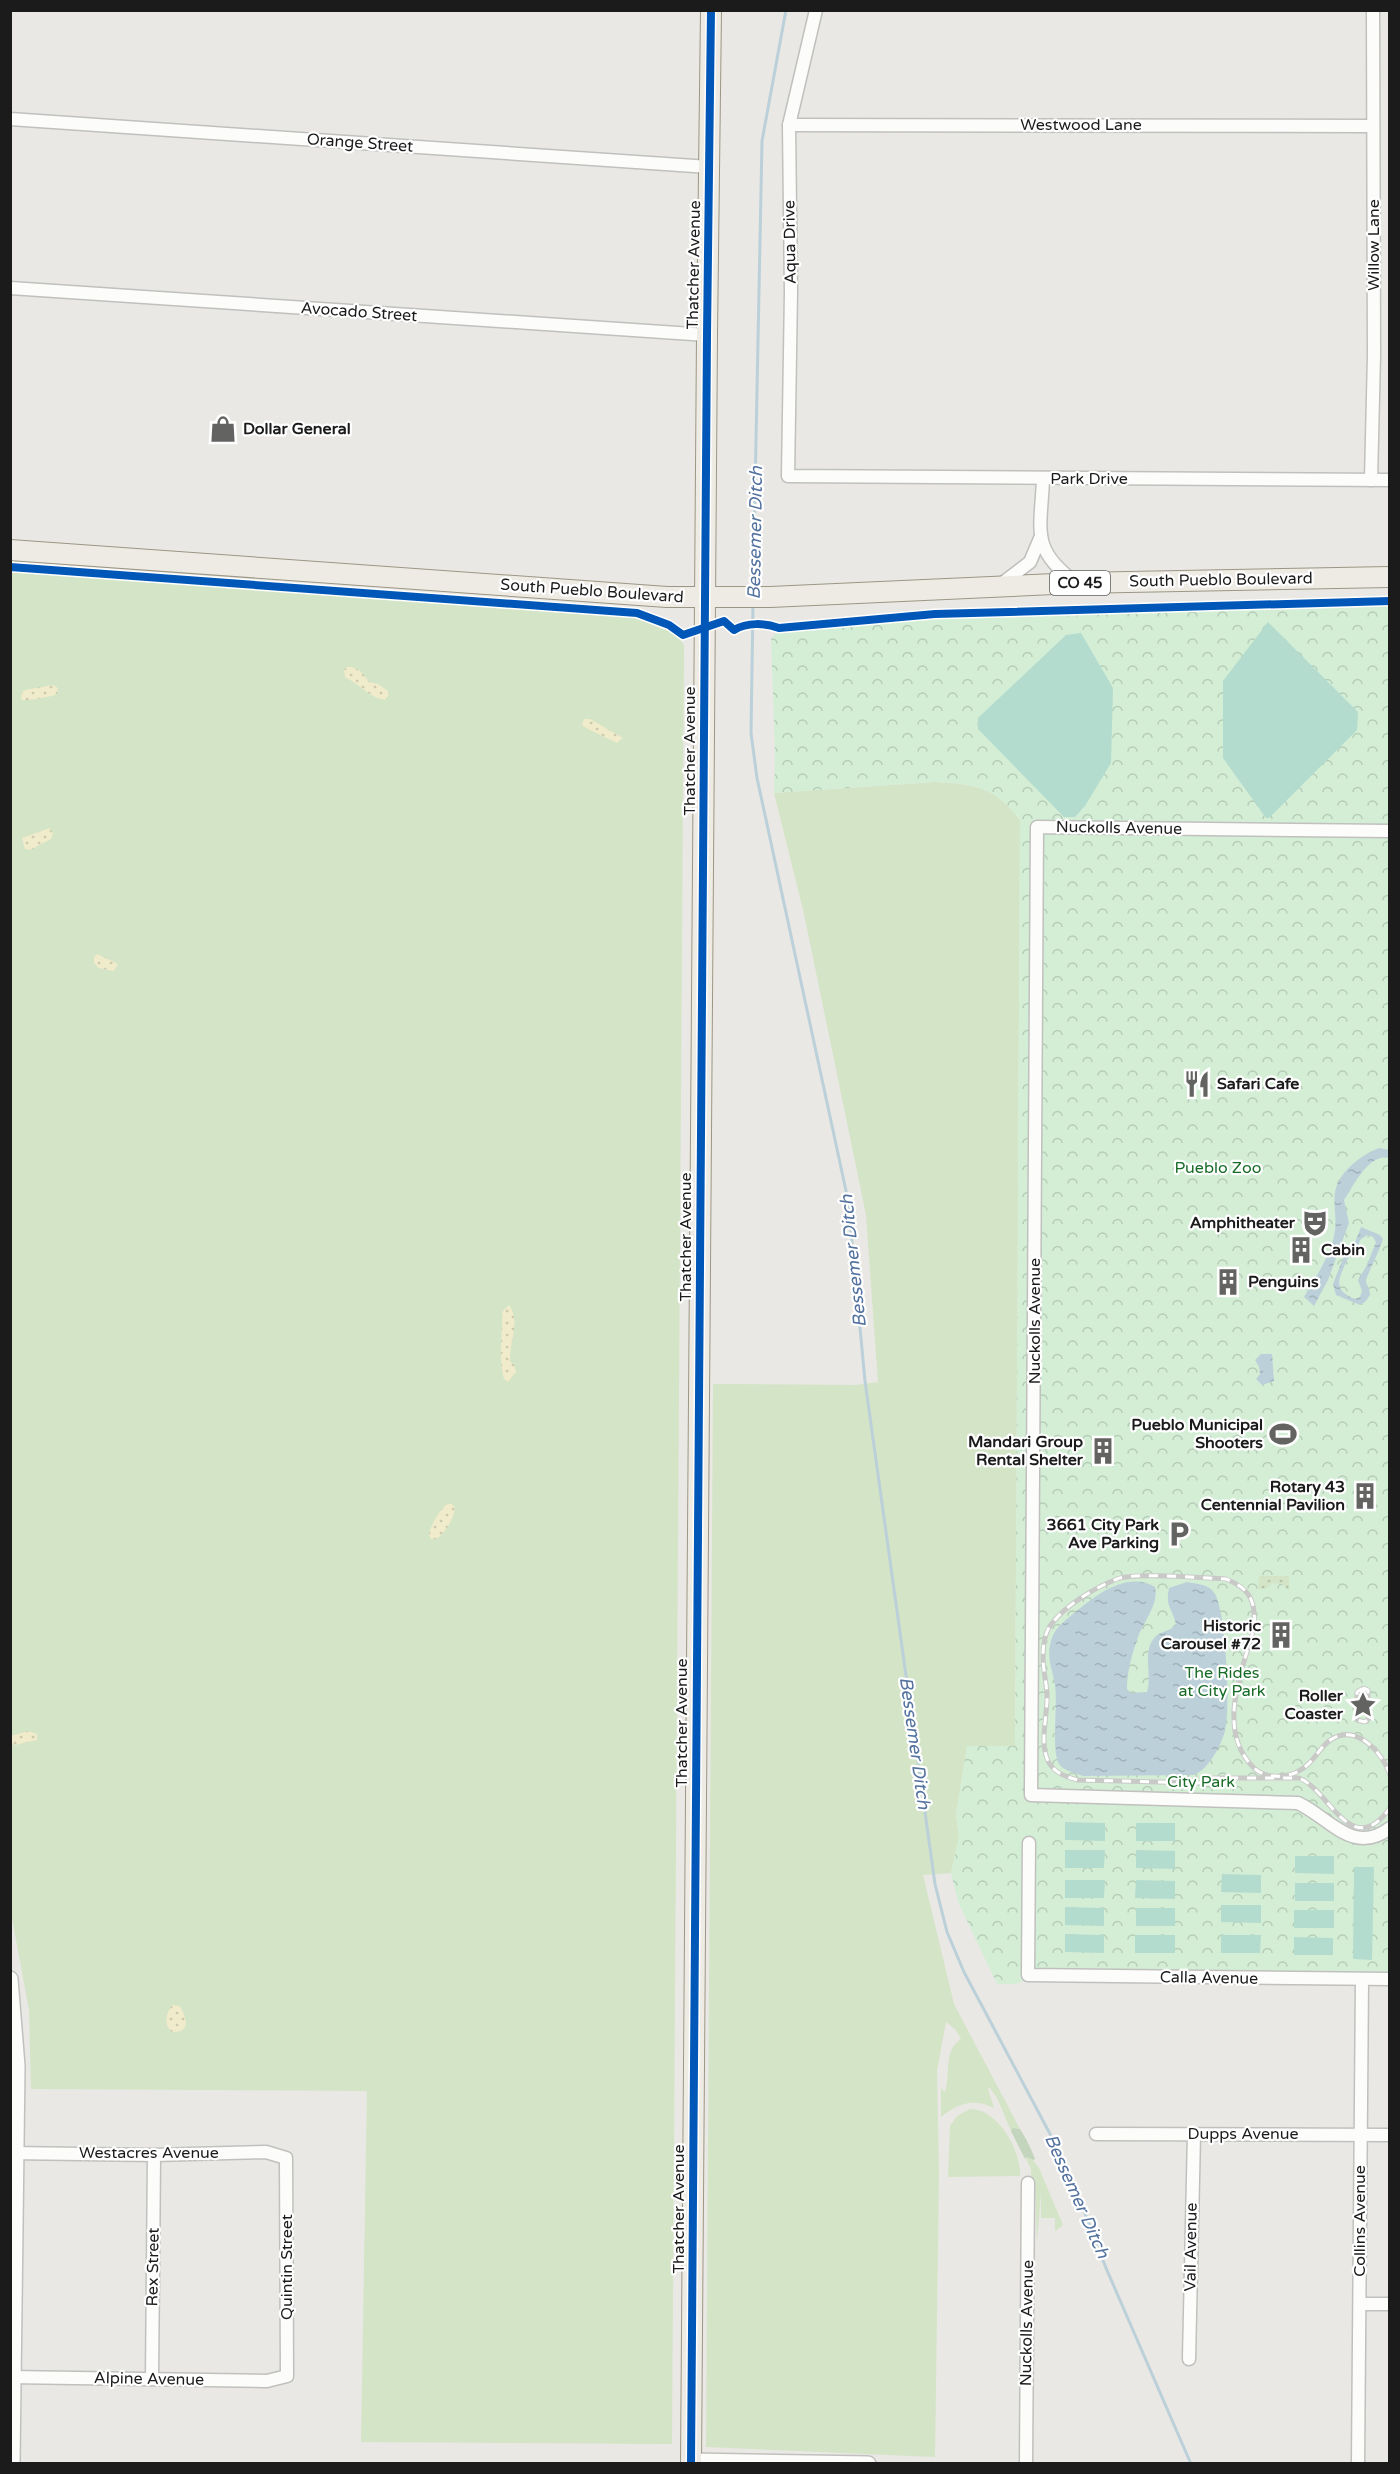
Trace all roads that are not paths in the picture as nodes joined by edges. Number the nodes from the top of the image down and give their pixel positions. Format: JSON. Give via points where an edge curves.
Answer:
{"nodes":[{"id":1,"x":711,"y":10,"type":"edge"},
{"id":2,"x":816,"y":10,"type":"edge"},
{"id":3,"x":1373,"y":10,"type":"edge"},
{"id":4,"x":10,"y":119,"type":"edge"},
{"id":5,"x":789,"y":125,"type":"junction"},
{"id":6,"x":1373,"y":126,"type":"junction"},
{"id":7,"x":710,"y":167,"type":"junction"},
{"id":8,"x":10,"y":288,"type":"edge"},
{"id":9,"x":706,"y":335,"type":"junction"},
{"id":10,"x":788,"y":476,"type":"joint"},
{"id":11,"x":1043,"y":479,"type":"junction"},
{"id":12,"x":1371,"y":480,"type":"junction"},
{"id":13,"x":1389,"y":480,"type":"edge"},
{"id":14,"x":1041,"y":535,"type":"junction"},
{"id":15,"x":10,"y":550,"type":"edge"},
{"id":16,"x":1389,"y":577,"type":"edge"},
{"id":17,"x":1076,"y":583,"type":"junction"},
{"id":18,"x":997,"y":587,"type":"junction"},
{"id":19,"x":705,"y":598,"type":"junction"},
{"id":20,"x":1389,"y":831,"type":"edge"},
{"id":21,"x":1389,"y":1828,"type":"edge"},
{"id":22,"x":1029,"y":1843,"type":"dead end"},
{"id":23,"x":10,"y":1979,"type":"edge"},
{"id":24,"x":1362,"y":1979,"type":"junction"},
{"id":25,"x":1389,"y":1979,"type":"edge"},
{"id":26,"x":1096,"y":2134,"type":"dead end"},
{"id":27,"x":1194,"y":2134,"type":"junction"},
{"id":28,"x":1361,"y":2134,"type":"junction"},
{"id":29,"x":1389,"y":2135,"type":"edge"},
{"id":30,"x":13,"y":2153,"type":"edge"},
{"id":31,"x":154,"y":2155,"type":"junction"},
{"id":32,"x":286,"y":2158,"type":"joint"},
{"id":33,"x":1028,"y":2183,"type":"dead end"},
{"id":34,"x":1360,"y":2304,"type":"junction"},
{"id":35,"x":1389,"y":2304,"type":"edge"},
{"id":36,"x":1189,"y":2359,"type":"dead end"},
{"id":37,"x":287,"y":2376,"type":"joint"},
{"id":38,"x":12,"y":2377,"type":"edge"},
{"id":39,"x":152,"y":2379,"type":"junction"},
{"id":40,"x":691,"y":2462,"type":"edge"},
{"id":41,"x":12,"y":2463,"type":"edge"},
{"id":42,"x":855,"y":2463,"type":"edge"},
{"id":43,"x":868,"y":2463,"type":"edge"},
{"id":44,"x":1026,"y":2463,"type":"edge"},
{"id":45,"x":1358,"y":2463,"type":"edge"}],
"edges":[{"from":1,"to":7,"type":"main road","name":"Thatcher Avenue"},
{"from":2,"to":5,"type":"street","name":"Aqua Drive"},
{"from":3,"to":6,"type":"street","name":"Willow Lane"},
{"from":4,"to":7,"type":"street","name":"Orange Street"},
{"from":5,"to":6,"type":"street","name":"Westwood Lane"},
{"from":5,"to":10,"type":"street","name":"Aqua Drive"},
{"from":6,"to":12,"type":"street","name":"Willow Lane"},
{"from":7,"to":9,"type":"main road","name":"Thatcher Avenue"},
{"from":8,"to":9,"type":"street","name":"Avocado Street"},
{"from":9,"to":19,"type":"main road","name":"Thatcher Avenue"},
{"from":10,"to":11,"type":"street","name":"Park Drive"},
{"from":11,"to":12,"type":"street","name":"Park Drive"},
{"from":11,"to":14,"type":"street"},
{"from":12,"to":13,"type":"street","name":"Park Drive"},
{"from":14,"to":17,"type":"street","via":[[1055,567]]},
{"from":14,"to":18,"type":"street","via":[[1030,562]]},
{"from":15,"to":19,"type":"main road","name":"South Pueblo Boulevard","number":"CO 45"},
{"from":16,"to":17,"type":"main road","name":"South Pueblo Boulevard","number":"CO 45"},
{"from":17,"to":18,"type":"main road","name":"South Pueblo Boulevard","number":"CO 45"},
{"from":18,"to":19,"type":"main road","name":"South Pueblo Boulevard","number":"CO 45"},
{"from":19,"to":40,"type":"main road","name":"Thatcher Avenue"},
{"from":20,"to":21,"type":"street","name":"Nuckolls Avenue","via":[[1037,827],[1031,1779],[1031,1795],[1299,1803],[1353,1837],[1380,1836]]},
{"from":22,"to":24,"type":"street","name":"Calla Avenue","via":[[1028,1976]]},
{"from":23,"to":30,"type":"street","via":[[17,2066]]},
{"from":24,"to":25,"type":"street","name":"Calla Avenue"},
{"from":24,"to":28,"type":"street","name":"Collins Avenue"},
{"from":26,"to":27,"type":"street","name":"Dupps Avenue"},
{"from":27,"to":28,"type":"street","name":"Dupps Avenue"},
{"from":27,"to":36,"type":"street","name":"Vail Avenue"},
{"from":28,"to":29,"type":"street","name":"Dupps Avenue"},
{"from":28,"to":34,"type":"street","name":"Collins Avenue"},
{"from":30,"to":31,"type":"street","name":"Westacres Avenue"},
{"from":30,"to":38,"type":"street"},
{"from":31,"to":32,"type":"street","name":"Westacres Avenue","via":[[266,2152]]},
{"from":31,"to":39,"type":"street","name":"Rex Street"},
{"from":32,"to":37,"type":"street","name":"Quintin Street"},
{"from":33,"to":44,"type":"street","name":"Nuckolls Avenue"},
{"from":34,"to":35,"type":"street"},
{"from":34,"to":45,"type":"street","name":"Collins Avenue"},
{"from":37,"to":39,"type":"street","name":"Alpine Avenue","via":[[267,2381]]},
{"from":38,"to":39,"type":"street","name":"Alpine Avenue"},
{"from":38,"to":41,"type":"street"},
{"from":40,"to":42,"type":"street"},
{"from":42,"to":43,"type":"street"}]}
